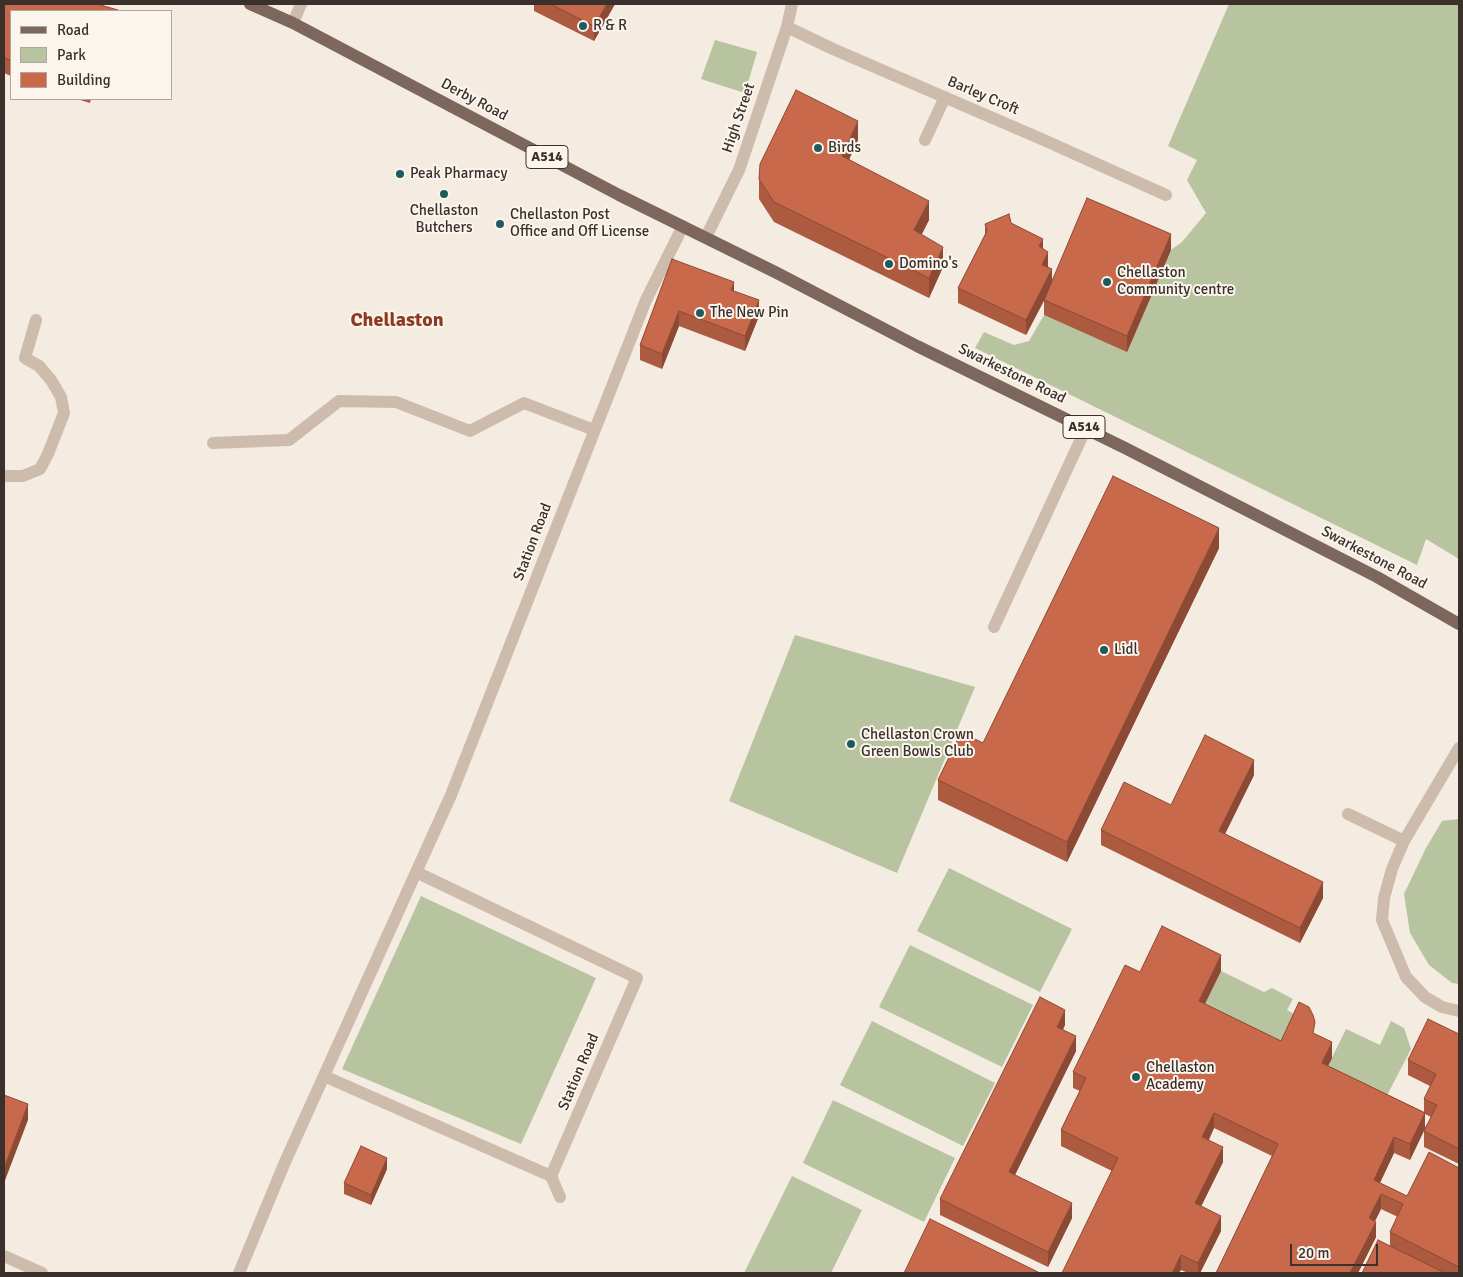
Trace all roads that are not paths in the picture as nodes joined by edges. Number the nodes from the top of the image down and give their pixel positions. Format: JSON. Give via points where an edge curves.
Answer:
{"nodes":[{"id":1,"x":250,"y":4,"type":"edge"},
{"id":2,"x":301,"y":4,"type":"edge"},
{"id":3,"x":792,"y":4,"type":"edge"},
{"id":4,"x":293,"y":23,"type":"junction"},
{"id":5,"x":787,"y":27,"type":"junction"},
{"id":6,"x":945,"y":97,"type":"junction"},
{"id":7,"x":925,"y":140,"type":"dead end"},
{"id":8,"x":1166,"y":195,"type":"dead end"},
{"id":9,"x":683,"y":226,"type":"junction"},
{"id":10,"x":706,"y":238,"type":"junction"},
{"id":11,"x":36,"y":320,"type":"dead end"},
{"id":12,"x":1086,"y":428,"type":"junction"},
{"id":13,"x":594,"y":430,"type":"junction"},
{"id":14,"x":213,"y":443,"type":"dead end"},
{"id":15,"x":4,"y":476,"type":"edge"},
{"id":16,"x":1459,"y":624,"type":"edge"},
{"id":17,"x":994,"y":626,"type":"dead end"},
{"id":18,"x":1458,"y":757,"type":"edge"},
{"id":19,"x":1348,"y":814,"type":"dead end"},
{"id":20,"x":1404,"y":841,"type":"junction"},
{"id":21,"x":416,"y":872,"type":"junction"},
{"id":22,"x":1459,"y":1011,"type":"edge"},
{"id":23,"x":324,"y":1076,"type":"junction"},
{"id":24,"x":551,"y":1176,"type":"junction"},
{"id":25,"x":560,"y":1197,"type":"dead end"},
{"id":26,"x":4,"y":1256,"type":"edge"},
{"id":27,"x":42,"y":1273,"type":"edge"},
{"id":28,"x":238,"y":1273,"type":"edge"}],
"edges":[{"from":1,"to":4,"type":"main road","name":"Derby Road","number":"A514"},
{"from":2,"to":4,"type":"street"},
{"from":3,"to":5,"type":"street","name":"High Street"},
{"from":4,"to":9,"type":"main road","name":"Derby Road","number":"A514"},
{"from":5,"to":6,"type":"street","name":"Barley Croft"},
{"from":5,"to":10,"type":"street","name":"High Street","via":[[739,170]]},
{"from":6,"to":7,"type":"street"},
{"from":6,"to":8,"type":"street","name":"Barley Croft"},
{"from":9,"to":10,"type":"main road","name":"Swarkestone Road","number":"A514"},
{"from":9,"to":13,"type":"street","name":"Station Road","via":[[646,300]]},
{"from":10,"to":12,"type":"main road","name":"Swarkestone Road","number":"A514"},
{"from":11,"to":15,"type":"street","via":[[25,358],[39,366],[50,380],[61,397],[64,413],[40,469],[23,476]]},
{"from":12,"to":16,"type":"main road","name":"Swarkestone Road","number":"A514","via":[[1377,577]]},
{"from":12,"to":17,"type":"street"},
{"from":13,"to":14,"type":"street","via":[[524,403],[470,431],[396,402],[339,401],[289,440]]},
{"from":13,"to":21,"type":"street","name":"Station Road","via":[[451,795]]},
{"from":18,"to":20,"type":"street"},
{"from":19,"to":20,"type":"street"},
{"from":20,"to":22,"type":"street","via":[[1384,898],[1382,920],[1406,977],[1425,997],[1442,1008]]},
{"from":21,"to":23,"type":"street","name":"Station Road"},
{"from":21,"to":24,"type":"street","name":"Station Road","via":[[637,978]]},
{"from":23,"to":24,"type":"street"},
{"from":23,"to":28,"type":"street","name":"Station Road"},
{"from":24,"to":25,"type":"street"},
{"from":26,"to":27,"type":"street"}]}
